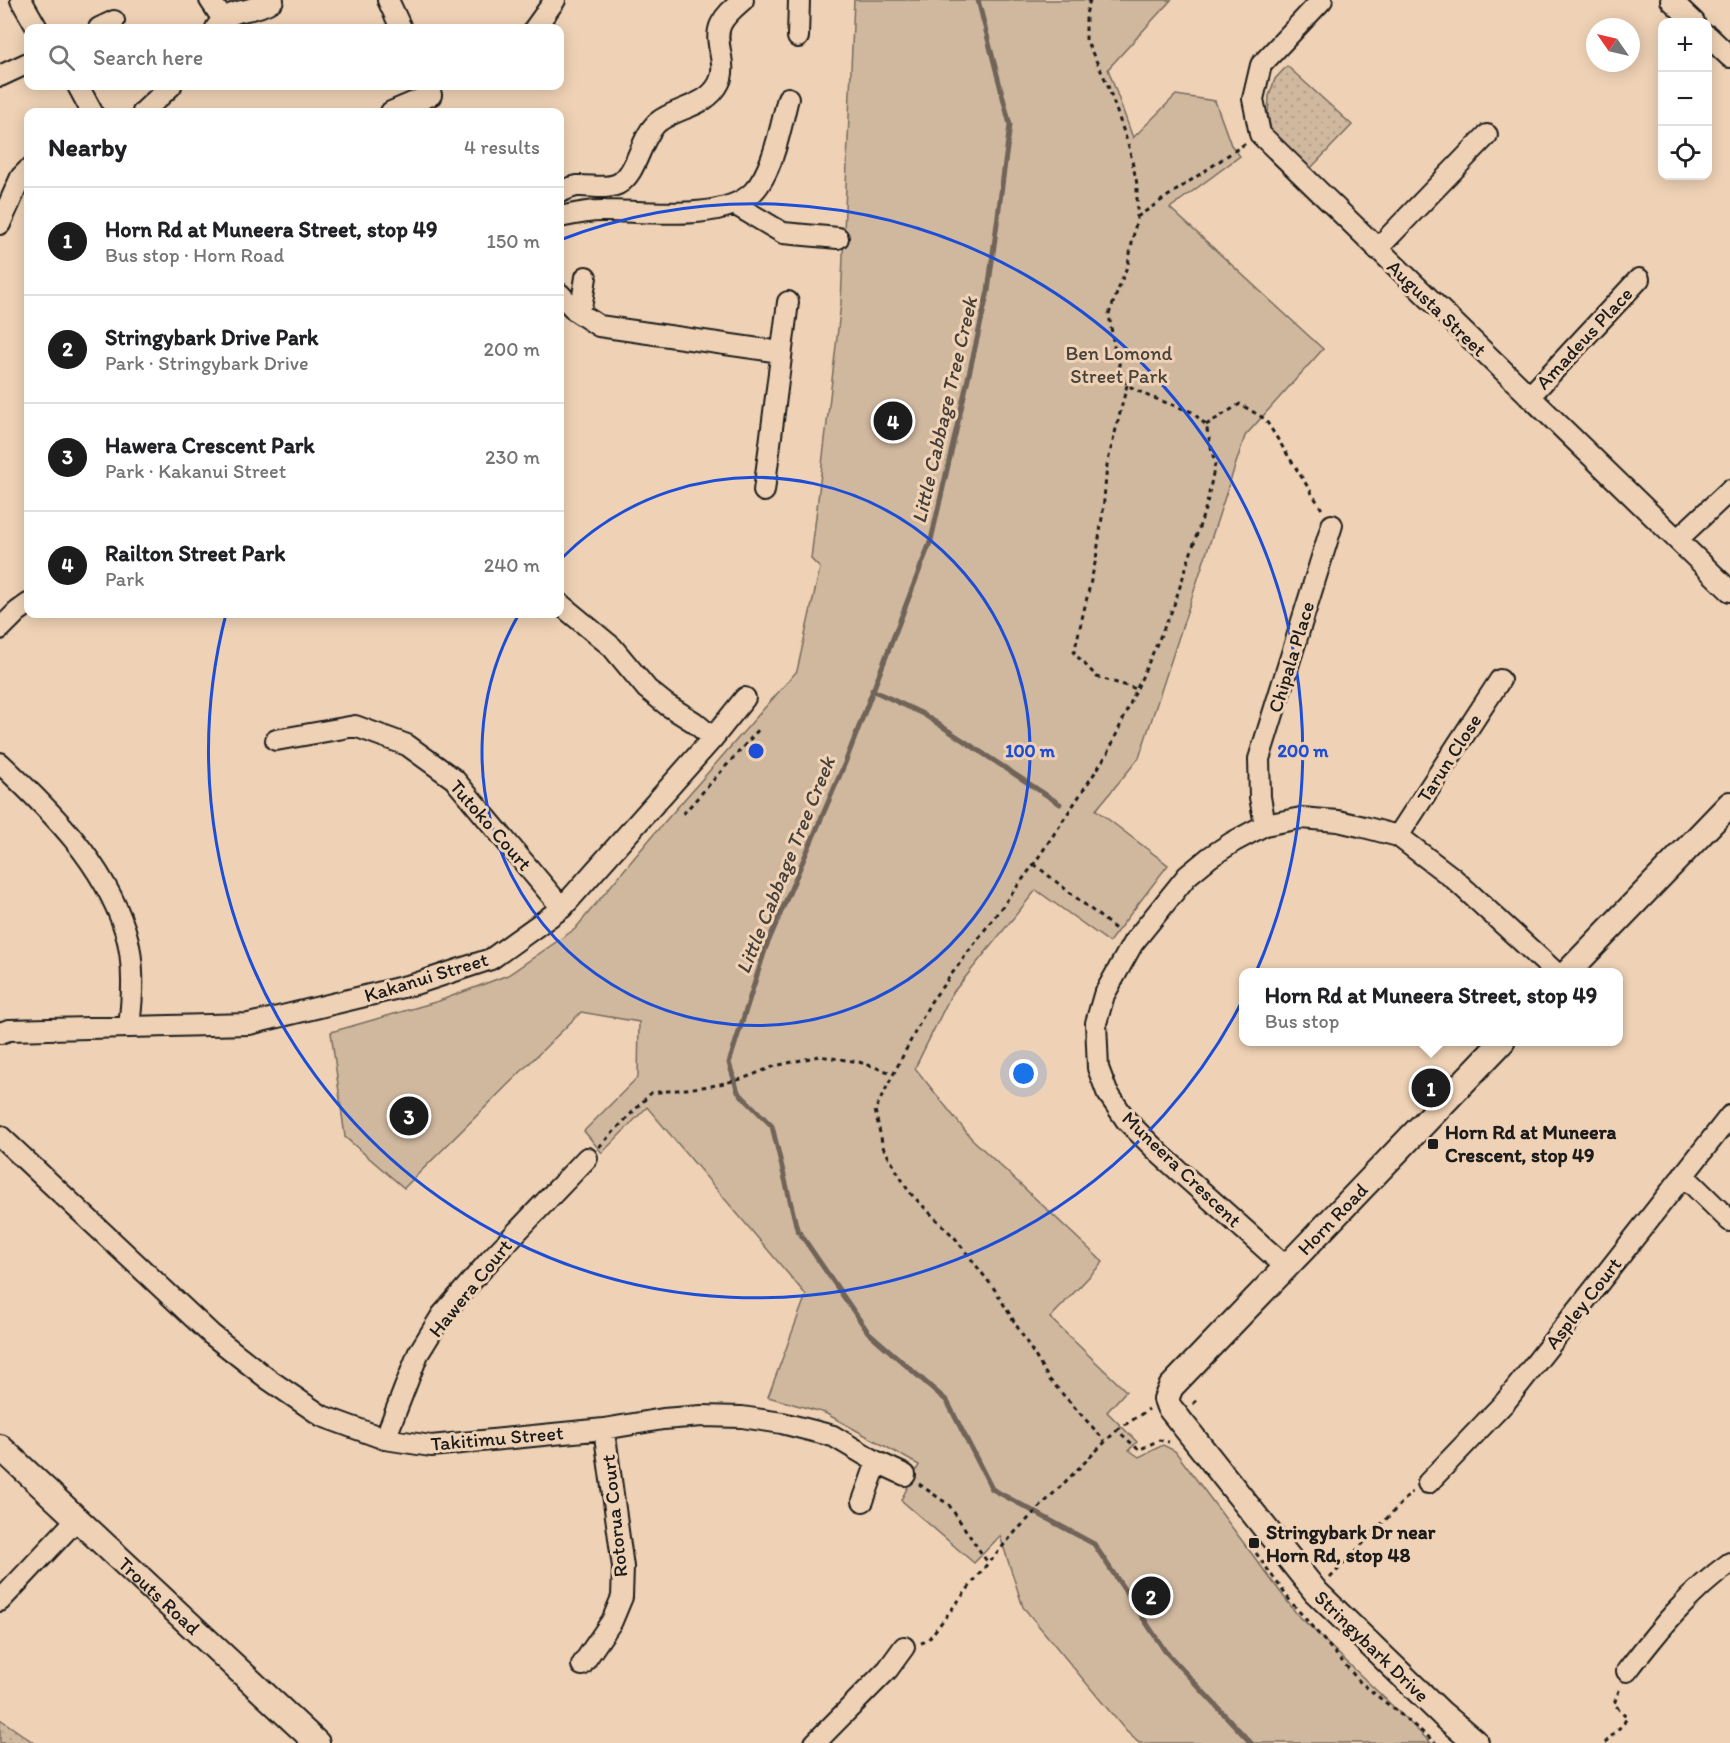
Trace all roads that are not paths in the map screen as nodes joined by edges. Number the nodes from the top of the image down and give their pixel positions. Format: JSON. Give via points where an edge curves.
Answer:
{"nodes":[{"id":1,"x":21,"y":0,"type":"edge"},
{"id":2,"x":210,"y":0,"type":"edge"},
{"id":3,"x":273,"y":0,"type":"edge"},
{"id":4,"x":388,"y":0,"type":"edge"},
{"id":5,"x":555,"y":0,"type":"edge"},
{"id":6,"x":743,"y":0,"type":"edge"},
{"id":7,"x":799,"y":0,"type":"edge"},
{"id":8,"x":1322,"y":0,"type":"edge"},
{"id":9,"x":1671,"y":0,"type":"edge"},
{"id":10,"x":1690,"y":18,"type":"edge"},
{"id":11,"x":219,"y":23,"type":"edge"},
{"id":12,"x":35,"y":24,"type":"edge"},
{"id":13,"x":399,"y":24,"type":"edge"},
{"id":14,"x":538,"y":24,"type":"edge"},
{"id":15,"x":798,"y":37,"type":"dead end"},
{"id":16,"x":1712,"y":41,"type":"edge"},
{"id":17,"x":1730,"y":57,"type":"edge"},
{"id":18,"x":24,"y":65,"type":"edge"},
{"id":19,"x":0,"y":76,"type":"edge"},
{"id":20,"x":80,"y":90,"type":"edge"},
{"id":21,"x":167,"y":90,"type":"edge"},
{"id":22,"x":432,"y":98,"type":"edge"},
{"id":23,"x":788,"y":98,"type":"dead end"},
{"id":24,"x":90,"y":108,"type":"edge"},
{"id":25,"x":147,"y":108,"type":"edge"},
{"id":26,"x":403,"y":108,"type":"edge"},
{"id":27,"x":1487,"y":135,"type":"dead end"},
{"id":28,"x":24,"y":174,"type":"edge"},
{"id":29,"x":564,"y":186,"type":"edge"},
{"id":30,"x":734,"y":204,"type":"junction"},
{"id":31,"x":564,"y":216,"type":"edge"},
{"id":32,"x":0,"y":224,"type":"edge"},
{"id":33,"x":838,"y":238,"type":"dead end"},
{"id":34,"x":1377,"y":249,"type":"junction"},
{"id":35,"x":586,"y":277,"type":"dead end"},
{"id":36,"x":1639,"y":279,"type":"dead end"},
{"id":37,"x":564,"y":298,"type":"edge"},
{"id":38,"x":788,"y":302,"type":"dead end"},
{"id":39,"x":576,"y":311,"type":"junction"},
{"id":40,"x":780,"y":352,"type":"junction"},
{"id":41,"x":1529,"y":397,"type":"junction"},
{"id":42,"x":1730,"y":490,"type":"edge"},
{"id":43,"x":764,"y":491,"type":"dead end"},
{"id":44,"x":1332,"y":525,"type":"road end"},
{"id":45,"x":1678,"y":539,"type":"junction"},
{"id":46,"x":1730,"y":591,"type":"edge"},
{"id":47,"x":24,"y":607,"type":"edge"},
{"id":48,"x":564,"y":607,"type":"edge"},
{"id":49,"x":0,"y":629,"type":"edge"},
{"id":50,"x":1500,"y":680,"type":"dead end"},
{"id":51,"x":745,"y":698,"type":"dead end"},
{"id":52,"x":713,"y":738,"type":"junction"},
{"id":53,"x":276,"y":740,"type":"dead end"},
{"id":54,"x":0,"y":763,"type":"edge"},
{"id":55,"x":1727,"y":815,"type":"edge"},
{"id":56,"x":1265,"y":825,"type":"junction"},
{"id":57,"x":1398,"y":836,"type":"junction"},
{"id":58,"x":562,"y":908,"type":"junction"},
{"id":59,"x":1551,"y":968,"type":"edge"},
{"id":60,"x":1572,"y":968,"type":"edge"},
{"id":61,"x":129,"y":1026,"type":"junction"},
{"id":62,"x":0,"y":1033,"type":"edge"},
{"id":63,"x":1497,"y":1046,"type":"edge"},
{"id":64,"x":1730,"y":1116,"type":"edge"},
{"id":65,"x":0,"y":1137,"type":"edge"},
{"id":66,"x":587,"y":1158,"type":"road end"},
{"id":67,"x":1683,"y":1175,"type":"junction"},
{"id":68,"x":1730,"y":1221,"type":"edge"},
{"id":69,"x":1286,"y":1267,"type":"junction"},
{"id":70,"x":1166,"y":1399,"type":"joint"},
{"id":71,"x":604,"y":1429,"type":"junction"},
{"id":72,"x":385,"y":1439,"type":"junction"},
{"id":73,"x":0,"y":1447,"type":"edge"},
{"id":74,"x":877,"y":1462,"type":"junction"},
{"id":75,"x":906,"y":1475,"type":"road end"},
{"id":76,"x":1428,"y":1483,"type":"road end"},
{"id":77,"x":863,"y":1501,"type":"dead end"},
{"id":78,"x":77,"y":1519,"type":"junction"},
{"id":79,"x":1730,"y":1563,"type":"edge"},
{"id":80,"x":0,"y":1601,"type":"edge"},
{"id":81,"x":904,"y":1647,"type":"road end"},
{"id":82,"x":582,"y":1665,"type":"dead end"},
{"id":83,"x":1627,"y":1671,"type":"road end"},
{"id":84,"x":316,"y":1743,"type":"edge"},
{"id":85,"x":815,"y":1743,"type":"edge"},
{"id":86,"x":1476,"y":1743,"type":"edge"}],
"edges":[{"from":1,"to":12,"type":"street"},
{"from":2,"to":11,"type":"street"},
{"from":3,"to":11,"type":"street","via":[[263,7],[232,12]]},
{"from":4,"to":13,"type":"street"},
{"from":5,"to":14,"type":"street"},
{"from":6,"to":29,"type":"street","via":[[720,25],[723,67],[715,90],[702,101],[658,122],[632,169],[619,183],[602,187]]},
{"from":7,"to":15,"type":"street"},
{"from":8,"to":34,"type":"street","name":"Augusta Street","via":[[1262,65],[1253,99],[1260,134]]},
{"from":9,"to":10,"type":"street"},
{"from":16,"to":17,"type":"street"},
{"from":18,"to":19,"type":"street"},
{"from":20,"to":24,"type":"street"},
{"from":21,"to":25,"type":"street"},
{"from":22,"to":26,"type":"street"},
{"from":23,"to":30,"type":"street","via":[[770,164],[753,192]]},
{"from":27,"to":34,"type":"street"},
{"from":28,"to":32,"type":"street"},
{"from":30,"to":31,"type":"street","via":[[712,211],[603,210]]},
{"from":30,"to":33,"type":"street","via":[[783,234]]},
{"from":34,"to":41,"type":"street","name":"Augusta Street"},
{"from":35,"to":39,"type":"street","via":[[582,302]]},
{"from":36,"to":41,"type":"street","name":"Amadeus Place"},
{"from":37,"to":39,"type":"street"},
{"from":38,"to":40,"type":"street"},
{"from":39,"to":40,"type":"street","via":[[599,326]]},
{"from":40,"to":43,"type":"street"},
{"from":41,"to":45,"type":"street","name":"Augusta Street"},
{"from":42,"to":45,"type":"street"},
{"from":44,"to":56,"type":"street","name":"Chipala Place","via":[[1258,759]]},
{"from":45,"to":46,"type":"street","name":"Augusta Street"},
{"from":47,"to":49,"type":"street"},
{"from":48,"to":52,"type":"street","via":[[612,647],[647,690]]},
{"from":50,"to":57,"type":"street","name":"Tarun Close"},
{"from":51,"to":52,"type":"street","name":"Kakanui Street"},
{"from":52,"to":58,"type":"street","name":"Kakanui Street"},
{"from":53,"to":58,"type":"street","name":"Tutoko Court","via":[[355,726],[407,745],[454,779]]},
{"from":54,"to":61,"type":"street","via":[[69,832],[93,863],[111,896],[126,932],[132,969]]},
{"from":55,"to":60,"type":"street"},
{"from":56,"to":57,"type":"street","name":"Muneera Crescent","via":[[1301,818],[1338,820]]},
{"from":56,"to":69,"type":"street","name":"Muneera Crescent","via":[[1225,847],[1187,876],[1133,943],[1104,994],[1096,1023],[1098,1068],[1107,1092],[1126,1120]]},
{"from":57,"to":59,"type":"street","name":"Muneera Crescent","via":[[1453,878]]},
{"from":58,"to":61,"type":"street","name":"Kakanui Street","via":[[492,959],[415,984],[249,1023]]},
{"from":61,"to":62,"type":"street","name":"Kakanui Street"},
{"from":63,"to":69,"type":"street","name":"Horn Road"},
{"from":64,"to":67,"type":"street","name":"Aspley Court"},
{"from":65,"to":72,"type":"street","name":"Takitimu Street","via":[[212,1335],[268,1379],[322,1416]]},
{"from":66,"to":72,"type":"street","name":"Hawera Court","via":[[442,1315],[418,1354]]},
{"from":67,"to":68,"type":"street"},
{"from":67,"to":76,"type":"street","name":"Aspley Court","via":[[1506,1401]]},
{"from":69,"to":70,"type":"street","name":"Horn Road","via":[[1171,1387]]},
{"from":70,"to":86,"type":"street","name":"Stringybark Drive","via":[[1316,1592]]},
{"from":71,"to":72,"type":"street","name":"Takitimu Street","via":[[431,1446]]},
{"from":71,"to":74,"type":"street","name":"Takitimu Street","via":[[663,1419],[742,1418],[833,1436]]},
{"from":71,"to":82,"type":"street","name":"Rotorua Court","via":[[623,1567],[622,1597],[612,1621]]},
{"from":73,"to":78,"type":"street","name":"Trouts Road"},
{"from":74,"to":75,"type":"street","name":"Takitimu Street"},
{"from":74,"to":77,"type":"street"},
{"from":78,"to":80,"type":"street"},
{"from":78,"to":84,"type":"street","name":"Trouts Road"},
{"from":79,"to":83,"type":"street","via":[[1670,1616]]},
{"from":81,"to":85,"type":"street","via":[[888,1669]]}]}
